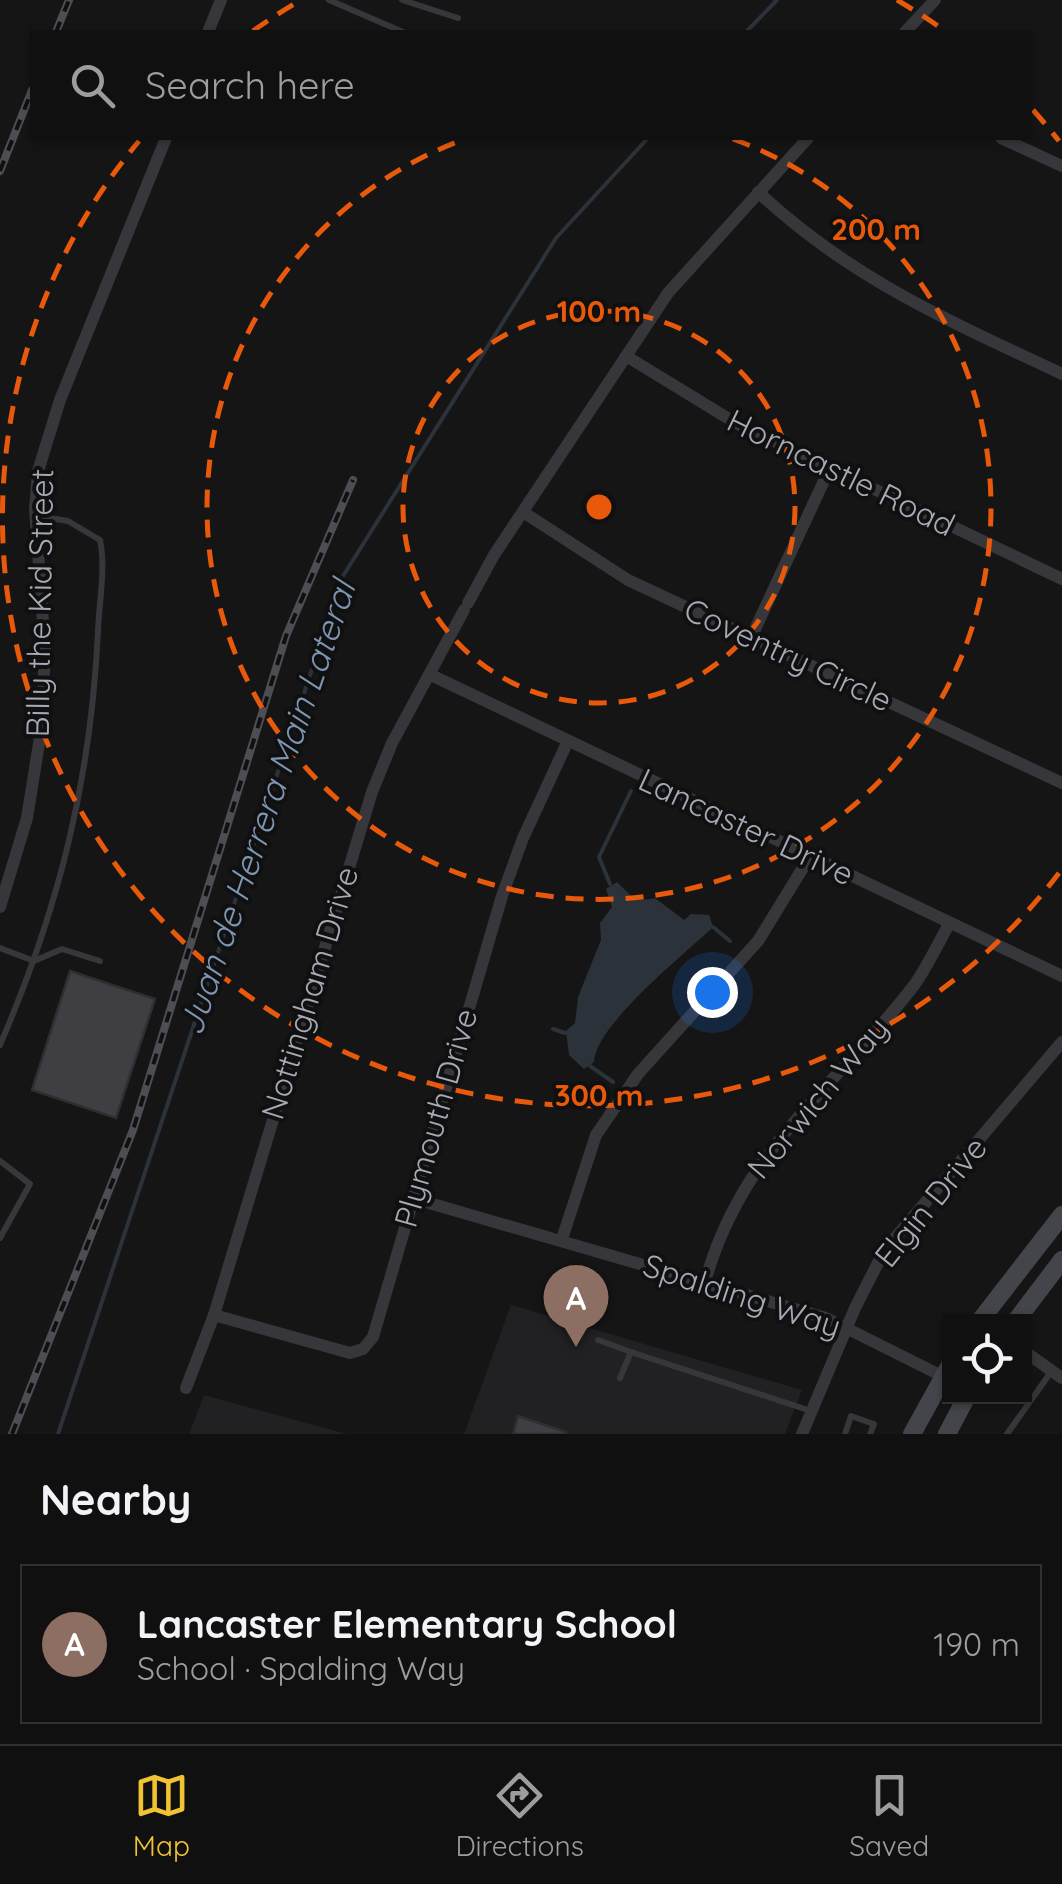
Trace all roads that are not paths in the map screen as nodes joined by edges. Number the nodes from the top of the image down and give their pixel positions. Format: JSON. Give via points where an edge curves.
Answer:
{"nodes":[{"id":1,"x":221,"y":0,"type":"edge"},
{"id":2,"x":329,"y":0,"type":"edge"},
{"id":3,"x":402,"y":0,"type":"edge"},
{"id":4,"x":936,"y":0,"type":"edge"},
{"id":5,"x":458,"y":18,"type":"dead end"},
{"id":6,"x":212,"y":30,"type":"edge"},
{"id":7,"x":398,"y":30,"type":"edge"},
{"id":8,"x":907,"y":30,"type":"edge"},
{"id":9,"x":165,"y":140,"type":"edge"},
{"id":10,"x":806,"y":140,"type":"edge"},
{"id":11,"x":1006,"y":140,"type":"edge"},
{"id":12,"x":1062,"y":166,"type":"edge"},
{"id":13,"x":758,"y":192,"type":"junction"},
{"id":14,"x":626,"y":356,"type":"junction"},
{"id":15,"x":1062,"y":374,"type":"edge"},
{"id":16,"x":829,"y":470,"type":"junction"},
{"id":17,"x":523,"y":512,"type":"junction"},
{"id":18,"x":36,"y":516,"type":"junction"},
{"id":19,"x":1062,"y":579,"type":"edge"},
{"id":20,"x":751,"y":638,"type":"junction"},
{"id":21,"x":431,"y":676,"type":"junction"},
{"id":22,"x":567,"y":743,"type":"junction"},
{"id":23,"x":1062,"y":783,"type":"edge"},
{"id":24,"x":809,"y":858,"type":"junction"},
{"id":25,"x":0,"y":908,"type":"edge"},
{"id":26,"x":950,"y":924,"type":"junction"},
{"id":27,"x":0,"y":948,"type":"edge"},
{"id":28,"x":34,"y":960,"type":"junction"},
{"id":29,"x":100,"y":962,"type":"dead end"},
{"id":30,"x":1062,"y":976,"type":"edge"},
{"id":31,"x":1062,"y":1042,"type":"edge"},
{"id":32,"x":0,"y":1045,"type":"edge"},
{"id":33,"x":0,"y":1160,"type":"edge"},
{"id":34,"x":412,"y":1198,"type":"junction"},
{"id":35,"x":1062,"y":1214,"type":"edge"},
{"id":36,"x":0,"y":1238,"type":"edge"},
{"id":37,"x":562,"y":1239,"type":"junction"},
{"id":38,"x":1062,"y":1260,"type":"edge"},
{"id":39,"x":705,"y":1282,"type":"junction"},
{"id":40,"x":984,"y":1314,"type":"edge"},
{"id":41,"x":1021,"y":1314,"type":"edge"},
{"id":42,"x":214,"y":1315,"type":"junction"},
{"id":43,"x":848,"y":1328,"type":"junction"},
{"id":44,"x":598,"y":1340,"type":"dead end"},
{"id":45,"x":631,"y":1352,"type":"junction"},
{"id":46,"x":1032,"y":1358,"type":"edge"},
{"id":47,"x":942,"y":1372,"type":"edge"},
{"id":48,"x":1057,"y":1375,"type":"edge"},
{"id":49,"x":620,"y":1378,"type":"dead end"},
{"id":50,"x":942,"y":1383,"type":"edge"},
{"id":51,"x":186,"y":1388,"type":"dead end"},
{"id":52,"x":963,"y":1404,"type":"edge"},
{"id":53,"x":812,"y":1412,"type":"junction"},
{"id":54,"x":802,"y":1434,"type":"edge"},
{"id":55,"x":845,"y":1434,"type":"edge"},
{"id":56,"x":870,"y":1434,"type":"edge"},
{"id":57,"x":912,"y":1434,"type":"edge"},
{"id":58,"x":948,"y":1434,"type":"edge"},
{"id":59,"x":1008,"y":1434,"type":"edge"}],
"edges":[{"from":1,"to":6,"type":"street"},
{"from":2,"to":7,"type":"lane"},
{"from":3,"to":5,"type":"lane"},
{"from":4,"to":8,"type":"street"},
{"from":9,"to":18,"type":"street","name":"Billy the Kid Street","via":[[60,400],[41,460]]},
{"from":10,"to":13,"type":"street"},
{"from":11,"to":12,"type":"street"},
{"from":13,"to":14,"type":"street","via":[[686,271]]},
{"from":13,"to":15,"type":"street","via":[[870,281]]},
{"from":14,"to":16,"type":"street","name":"Horncastle Road","via":[[701,404]]},
{"from":14,"to":17,"type":"street"},
{"from":16,"to":19,"type":"street","name":"Horncastle Road"},
{"from":16,"to":20,"type":"street"},
{"from":17,"to":20,"type":"street","name":"Coventry Circle","via":[[628,580]]},
{"from":17,"to":21,"type":"street","name":"Nottingham Drive"},
{"from":18,"to":25,"type":"street","name":"Billy the Kid Street","via":[[45,652],[41,730],[27,818]]},
{"from":18,"to":28,"type":"lane","via":[[96,534],[102,548],[94,718],[81,799]]},
{"from":20,"to":23,"type":"street","name":"Coventry Circle"},
{"from":21,"to":22,"type":"street","name":"Lancaster Drive"},
{"from":21,"to":42,"type":"street","name":"Nottingham Drive","via":[[372,792]]},
{"from":22,"to":24,"type":"street","name":"Lancaster Drive"},
{"from":22,"to":34,"type":"street","name":"Plymouth Drive","via":[[502,896]]},
{"from":24,"to":26,"type":"street","name":"Lancaster Drive"},
{"from":24,"to":37,"type":"street","via":[[758,941],[638,1074],[596,1135]]},
{"from":26,"to":30,"type":"street","name":"Lancaster Drive"},
{"from":26,"to":39,"type":"street","name":"Norwich Way","via":[[915,984],[752,1172],[720,1231]]},
{"from":27,"to":28,"type":"lane"},
{"from":28,"to":29,"type":"lane","via":[[62,948]]},
{"from":28,"to":32,"type":"lane"},
{"from":31,"to":43,"type":"street","name":"Elgin Drive","via":[[894,1238]]},
{"from":33,"to":36,"type":"lane","via":[[30,1184]]},
{"from":34,"to":37,"type":"street","name":"Spalding Way"},
{"from":34,"to":42,"type":"street","name":"Plymouth Drive","via":[[373,1337],[363,1349],[322,1348]]},
{"from":35,"to":40,"type":"main road"},
{"from":37,"to":39,"type":"street","name":"Spalding Way"},
{"from":38,"to":41,"type":"main road"},
{"from":39,"to":43,"type":"street","name":"Spalding Way"},
{"from":42,"to":51,"type":"street","name":"Nottingham Drive"},
{"from":43,"to":47,"type":"street","name":"Spalding Way"},
{"from":43,"to":53,"type":"street","name":"Elgin Drive"},
{"from":44,"to":45,"type":"lane"},
{"from":45,"to":49,"type":"lane"},
{"from":45,"to":53,"type":"lane"},
{"from":46,"to":48,"type":"street"},
{"from":48,"to":59,"type":"lane"},
{"from":50,"to":57,"type":"main road"},
{"from":52,"to":58,"type":"main road"},
{"from":53,"to":54,"type":"street","name":"Elgin Drive"},
{"from":55,"to":56,"type":"lane","via":[[852,1416],[874,1424]]}]}
